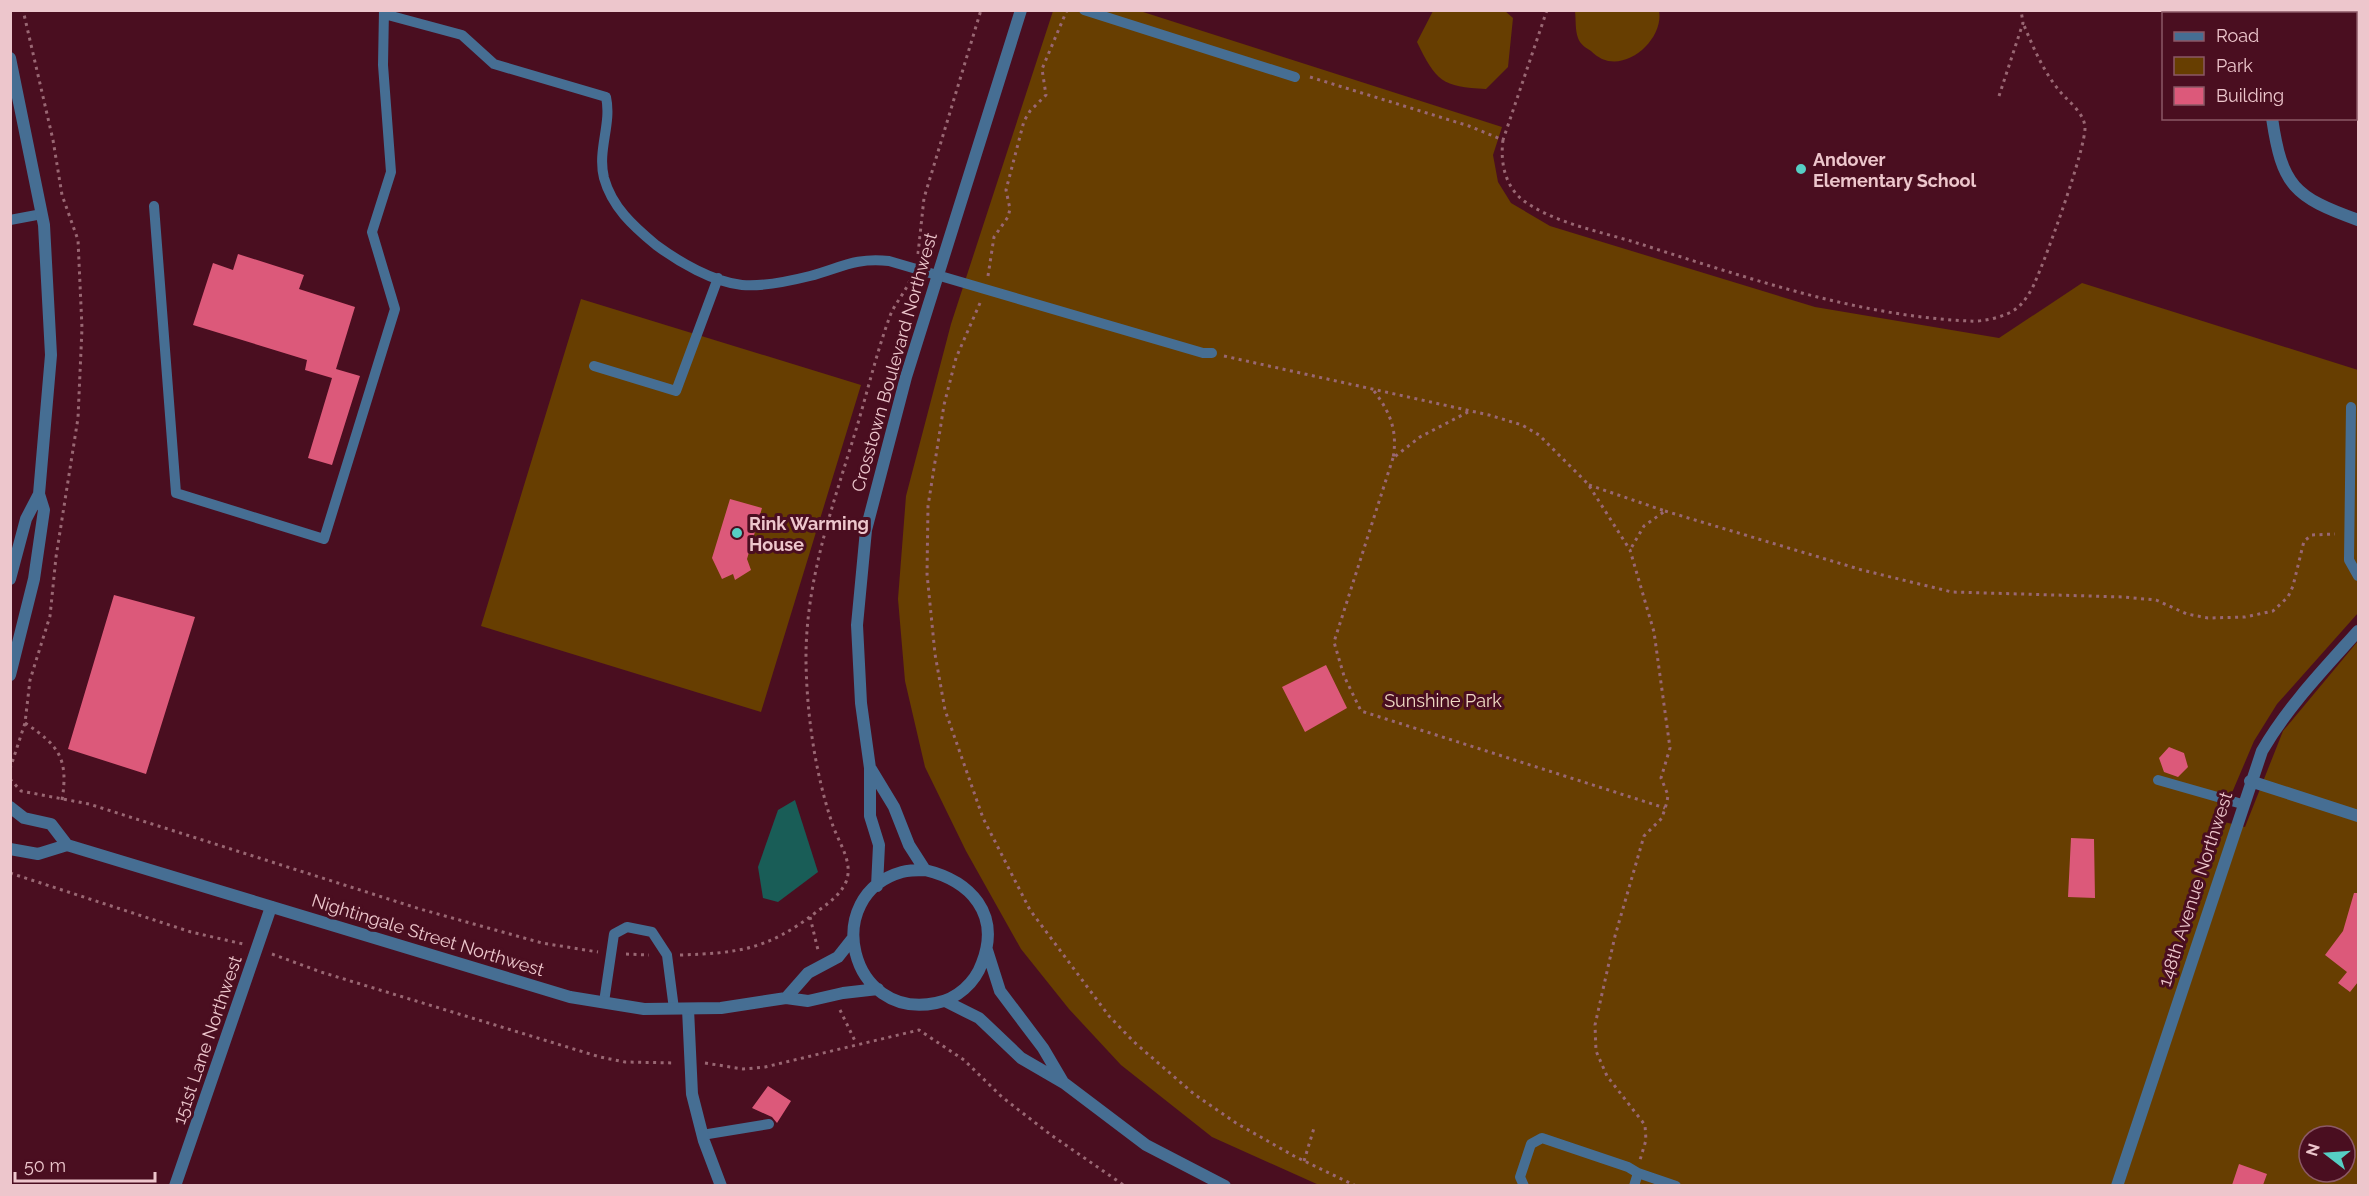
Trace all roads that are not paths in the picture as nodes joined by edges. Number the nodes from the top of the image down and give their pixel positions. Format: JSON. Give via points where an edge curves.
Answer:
{"nodes":[{"id":1,"x":1021,"y":10,"type":"edge"},
{"id":2,"x":1084,"y":10,"type":"edge"},
{"id":3,"x":384,"y":12,"type":"edge"},
{"id":4,"x":10,"y":58,"type":"edge"},
{"id":5,"x":1295,"y":76,"type":"road end"},
{"id":6,"x":2272,"y":120,"type":"edge"},
{"id":7,"x":154,"y":206,"type":"dead end"},
{"id":8,"x":42,"y":214,"type":"junction"},
{"id":9,"x":10,"y":220,"type":"edge"},
{"id":10,"x":2358,"y":220,"type":"edge"},
{"id":11,"x":937,"y":276,"type":"junction"},
{"id":12,"x":718,"y":279,"type":"junction"},
{"id":13,"x":1212,"y":353,"type":"road end"},
{"id":14,"x":594,"y":366,"type":"dead end"},
{"id":15,"x":2351,"y":407,"type":"dead end"},
{"id":16,"x":39,"y":494,"type":"junction"},
{"id":17,"x":2358,"y":576,"type":"edge"},
{"id":18,"x":10,"y":579,"type":"edge"},
{"id":19,"x":2358,"y":631,"type":"edge"},
{"id":20,"x":10,"y":675,"type":"edge"},
{"id":21,"x":870,"y":768,"type":"junction"},
{"id":22,"x":2158,"y":780,"type":"dead end"},
{"id":23,"x":2250,"y":781,"type":"junction"},
{"id":24,"x":2242,"y":804,"type":"junction"},
{"id":25,"x":10,"y":807,"type":"edge"},
{"id":26,"x":2358,"y":816,"type":"edge"},
{"id":27,"x":67,"y":844,"type":"junction"},
{"id":28,"x":10,"y":849,"type":"edge"},
{"id":29,"x":925,"y":870,"type":"junction"},
{"id":30,"x":877,"y":886,"type":"junction"},
{"id":31,"x":271,"y":907,"type":"junction"},
{"id":32,"x":853,"y":938,"type":"junction"},
{"id":33,"x":987,"y":950,"type":"junction"},
{"id":34,"x":878,"y":989,"type":"junction"},
{"id":35,"x":786,"y":998,"type":"junction"},
{"id":36,"x":945,"y":1001,"type":"junction"},
{"id":37,"x":604,"y":1002,"type":"junction"},
{"id":38,"x":674,"y":1009,"type":"junction"},
{"id":39,"x":688,"y":1009,"type":"junction"},
{"id":40,"x":1064,"y":1083,"type":"junction"},
{"id":41,"x":770,"y":1124,"type":"dead end"},
{"id":42,"x":702,"y":1135,"type":"junction"},
{"id":43,"x":1638,"y":1173,"type":"junction"},
{"id":44,"x":175,"y":1185,"type":"edge"},
{"id":45,"x":721,"y":1185,"type":"edge"},
{"id":46,"x":1225,"y":1185,"type":"edge"},
{"id":47,"x":1524,"y":1185,"type":"edge"},
{"id":48,"x":1634,"y":1185,"type":"edge"},
{"id":49,"x":1676,"y":1185,"type":"edge"},
{"id":50,"x":2117,"y":1185,"type":"edge"}],
"edges":[{"from":1,"to":11,"type":"street","name":"Crosstown Boulevard Northwest"},
{"from":2,"to":5,"type":"lane"},
{"from":3,"to":7,"type":"lane","via":[[383,65],[391,172],[372,232],[395,309],[324,539],[176,493]]},
{"from":3,"to":12,"type":"lane","via":[[462,35],[494,64],[606,97],[609,111],[601,155],[604,178],[622,214],[662,249]]},
{"from":4,"to":8,"type":"street"},
{"from":6,"to":10,"type":"street","via":[[2278,156],[2292,185],[2309,199]]},
{"from":8,"to":9,"type":"lane"},
{"from":8,"to":16,"type":"street","via":[[51,355]]},
{"from":11,"to":12,"type":"lane","via":[[871,259],[780,282],[743,285]]},
{"from":11,"to":13,"type":"lane"},
{"from":11,"to":21,"type":"street","name":"Crosstown Boulevard Northwest","via":[[876,483],[860,573],[859,672]]},
{"from":12,"to":14,"type":"lane","via":[[676,391]]},
{"from":15,"to":17,"type":"lane","via":[[2349,560]]},
{"from":16,"to":18,"type":"street","via":[[26,519]]},
{"from":16,"to":20,"type":"street","via":[[44,510],[34,579]]},
{"from":19,"to":23,"type":"street","name":"148th Avenue Northwest","via":[[2276,727]]},
{"from":21,"to":29,"type":"street","name":"Crosstown Boulevard Northwest"},
{"from":21,"to":30,"type":"street","name":"Crosstown Boulevard Northwest","via":[[870,816],[879,845]]},
{"from":22,"to":24,"type":"lane"},
{"from":23,"to":24,"type":"street","name":"148th Avenue Northwest"},
{"from":23,"to":26,"type":"street"},
{"from":24,"to":50,"type":"street","name":"148th Avenue Northwest"},
{"from":25,"to":27,"type":"street","name":"Nightingale Street Northwest","via":[[24,818],[51,824]]},
{"from":27,"to":28,"type":"street","via":[[38,854]]},
{"from":27,"to":31,"type":"street","name":"Nightingale Street Northwest"},
{"from":29,"to":30,"type":"street","via":[[902,872]]},
{"from":29,"to":33,"type":"street","via":[[947,875],[966,887],[980,906],[988,927]]},
{"from":30,"to":32,"type":"street","via":[[856,917]]},
{"from":31,"to":37,"type":"street","name":"Nightingale Street Northwest","via":[[570,997]]},
{"from":31,"to":44,"type":"street","name":"151st Lane Northwest"},
{"from":32,"to":34,"type":"street","via":[[856,960],[866,979]]},
{"from":32,"to":35,"type":"street","via":[[838,957],[808,973]]},
{"from":33,"to":36,"type":"street","via":[[979,972],[964,989]]},
{"from":33,"to":40,"type":"street","via":[[1000,991]]},
{"from":34,"to":35,"type":"street","name":"Nightingale Street Northwest","via":[[808,1001]]},
{"from":34,"to":36,"type":"street","via":[[902,1003]]},
{"from":35,"to":39,"type":"street","name":"Nightingale Street Northwest"},
{"from":36,"to":40,"type":"street","via":[[979,1018],[1021,1058]]},
{"from":37,"to":38,"type":"street","name":"Nightingale Street Northwest"},
{"from":37,"to":38,"type":"lane","via":[[614,934],[627,927],[652,932],[667,955]]},
{"from":38,"to":39,"type":"street","name":"Nightingale Street Northwest"},
{"from":39,"to":42,"type":"street","via":[[692,1094]]},
{"from":40,"to":46,"type":"street","via":[[1146,1145]]},
{"from":41,"to":42,"type":"lane"},
{"from":42,"to":45,"type":"street"},
{"from":43,"to":47,"type":"lane","via":[[1542,1138],[1531,1144],[1520,1177]]},
{"from":43,"to":48,"type":"lane"},
{"from":43,"to":49,"type":"lane"}]}
